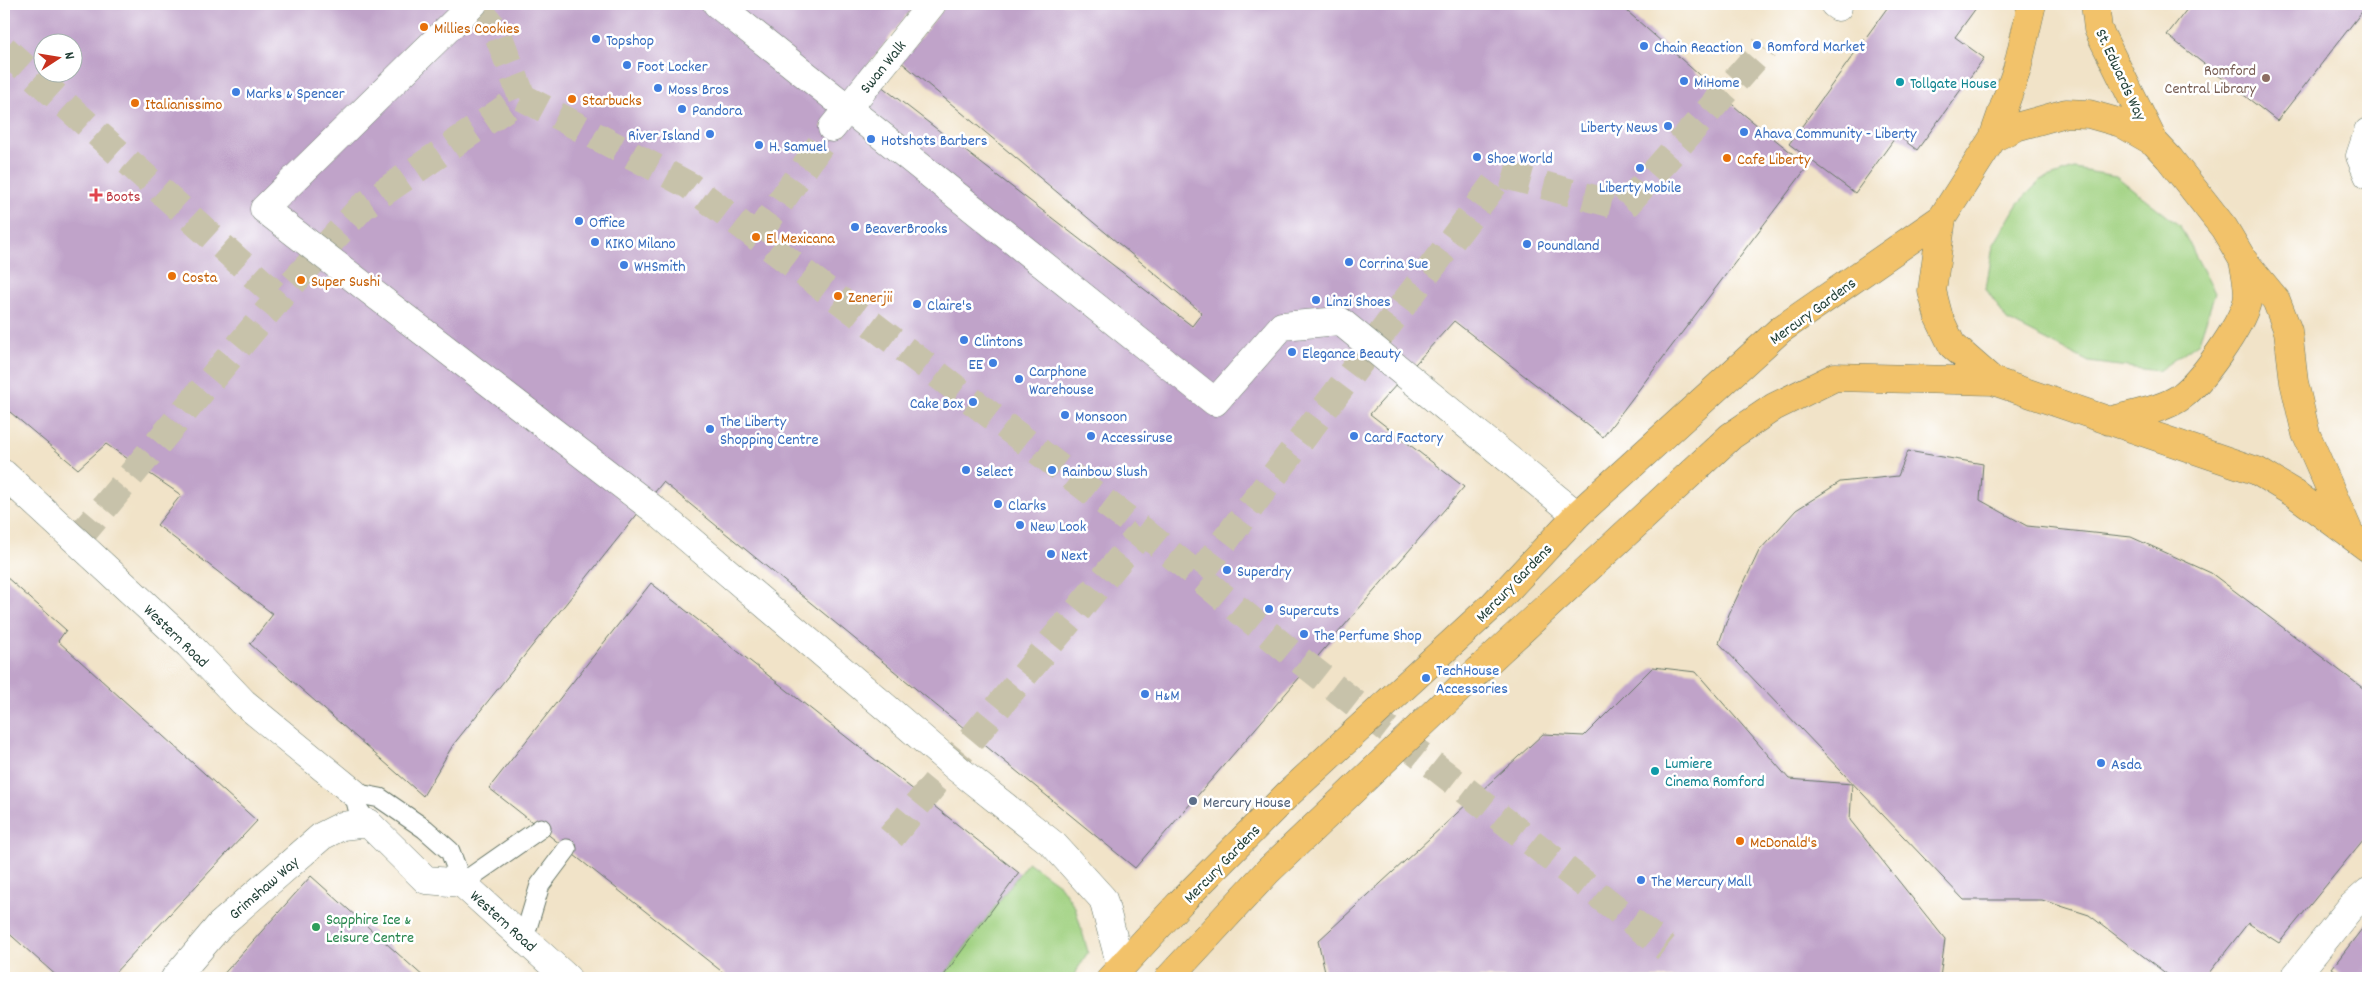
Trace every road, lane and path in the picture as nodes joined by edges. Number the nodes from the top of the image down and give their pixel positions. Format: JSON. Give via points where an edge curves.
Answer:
{"nodes":[{"id":1,"x":473,"y":4,"type":"edge"},
{"id":2,"x":717,"y":4,"type":"edge"},
{"id":3,"x":932,"y":4,"type":"edge"},
{"id":4,"x":2032,"y":4,"type":"edge"},
{"id":5,"x":2095,"y":4,"type":"edge"},
{"id":6,"x":832,"y":128,"type":"tunnel mouth"},
{"id":7,"x":2368,"y":132,"type":"edge"},
{"id":8,"x":1993,"y":138,"type":"junction"},
{"id":9,"x":2154,"y":142,"type":"junction"},
{"id":10,"x":2368,"y":175,"type":"edge"},
{"id":11,"x":1942,"y":218,"type":"junction"},
{"id":12,"x":2243,"y":260,"type":"junction"},
{"id":13,"x":1994,"y":381,"type":"junction"},
{"id":14,"x":2109,"y":421,"type":"junction"},
{"id":15,"x":4,"y":474,"type":"edge"},
{"id":16,"x":1577,"y":515,"type":"junction"},
{"id":17,"x":2359,"y":541,"type":"edge"},
{"id":18,"x":354,"y":793,"type":"junction"},
{"id":19,"x":368,"y":823,"type":"junction"},
{"id":20,"x":541,"y":828,"type":"dead end"},
{"id":21,"x":567,"y":849,"type":"dead end"},
{"id":22,"x":462,"y":883,"type":"junction"},
{"id":23,"x":2368,"y":892,"type":"edge"},
{"id":24,"x":524,"y":938,"type":"junction"},
{"id":25,"x":1116,"y":973,"type":"edge"},
{"id":26,"x":176,"y":978,"type":"edge"},
{"id":27,"x":567,"y":978,"type":"edge"},
{"id":28,"x":1169,"y":978,"type":"edge"},
{"id":29,"x":2294,"y":978,"type":"edge"}],
"edges":[{"from":1,"to":25,"type":"street","via":[[264,209],[656,511],[958,769],[1054,845],[1103,899]]},
{"from":2,"to":16,"type":"street","via":[[1215,402],[1282,326],[1340,322]]},
{"from":3,"to":6,"type":"street","name":"Swan Walk"},
{"from":4,"to":8,"type":"main road","via":[[2017,70]]},
{"from":5,"to":9,"type":"main road","name":"St. Edwards Way","via":[[2098,29]]},
{"from":7,"to":10,"type":"street","via":[[2360,156]]},
{"from":8,"to":9,"type":"main road","via":[[2016,127],[2066,113],[2089,114],[2120,123]]},
{"from":8,"to":11,"type":"main road"},
{"from":9,"to":12,"type":"main road","via":[[2224,228]]},
{"from":11,"to":13,"type":"main road","via":[[1932,291],[1939,318],[1952,345]]},
{"from":11,"to":16,"type":"main road","name":"Mercury Gardens","via":[[1780,330]]},
{"from":12,"to":14,"type":"main road","via":[[2247,301],[2220,355],[2182,397]]},
{"from":12,"to":17,"type":"main road","via":[[2276,300],[2288,331],[2294,382],[2306,434]]},
{"from":13,"to":14,"type":"main road"},
{"from":13,"to":28,"type":"main road","via":[[1835,377],[1774,407],[1731,436],[1268,871]]},
{"from":14,"to":17,"type":"main road","via":[[2257,471],[2295,494]]},
{"from":15,"to":18,"type":"street","name":"Western Road","via":[[189,645],[243,702]]},
{"from":16,"to":25,"type":"main road","name":"Mercury Gardens","via":[[1493,605],[1288,794]]},
{"from":18,"to":19,"type":"lane","name":"Western Road","via":[[358,809]]},
{"from":18,"to":22,"type":"lane","name":"Western Road","via":[[380,798],[425,829],[450,852]]},
{"from":19,"to":22,"type":"street","name":"Western Road","via":[[426,880]]},
{"from":19,"to":26,"type":"street","name":"Grimshaw Way","via":[[342,826],[322,836],[220,926]]},
{"from":20,"to":22,"type":"lane"},
{"from":21,"to":24,"type":"lane","via":[[540,885]]},
{"from":22,"to":24,"type":"street","name":"Western Road"},
{"from":23,"to":29,"type":"street","via":[[2350,908]]},
{"from":24,"to":27,"type":"street","name":"Western Road"}]}
